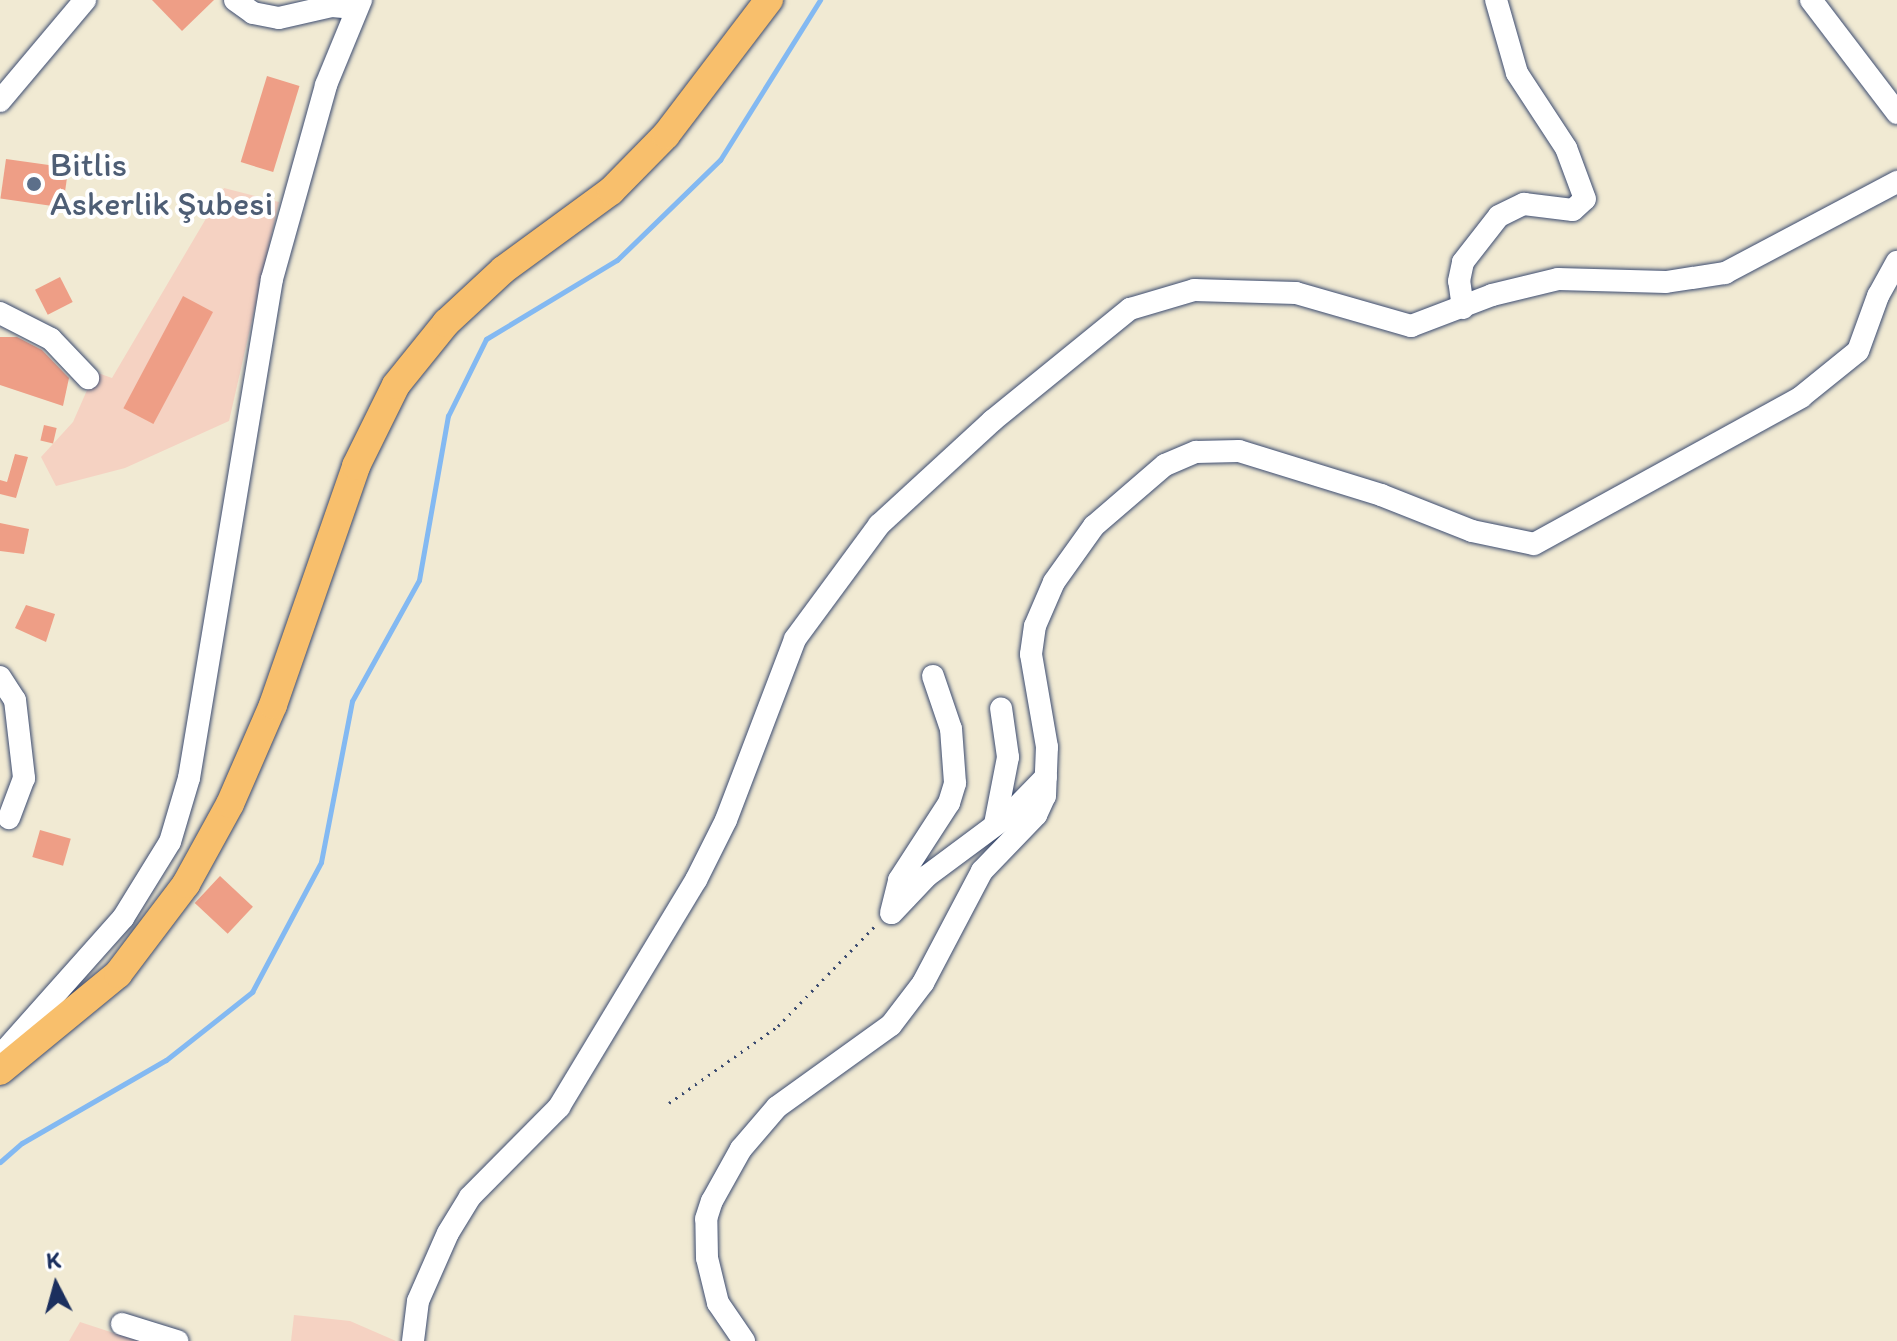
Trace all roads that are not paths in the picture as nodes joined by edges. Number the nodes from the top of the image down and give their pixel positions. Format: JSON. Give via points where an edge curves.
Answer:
{"nodes":[{"id":1,"x":85,"y":0,"type":"edge"},
{"id":2,"x":235,"y":0,"type":"edge"},
{"id":3,"x":769,"y":0,"type":"edge"},
{"id":4,"x":1496,"y":0,"type":"edge"},
{"id":5,"x":1811,"y":0,"type":"edge"},
{"id":6,"x":358,"y":4,"type":"edge"},
{"id":7,"x":0,"y":101,"type":"edge"},
{"id":8,"x":1897,"y":113,"type":"edge"},
{"id":9,"x":1897,"y":182,"type":"edge"},
{"id":10,"x":1897,"y":262,"type":"edge"},
{"id":11,"x":1463,"y":308,"type":"junction"},
{"id":12,"x":0,"y":313,"type":"edge"},
{"id":13,"x":88,"y":378,"type":"dead end"},
{"id":14,"x":933,"y":676,"type":"dead end"},
{"id":15,"x":0,"y":677,"type":"edge"},
{"id":16,"x":1001,"y":708,"type":"dead end"},
{"id":17,"x":1046,"y":777,"type":"junction"},
{"id":18,"x":9,"y":818,"type":"dead end"},
{"id":19,"x":995,"y":824,"type":"junction"},
{"id":20,"x":0,"y":1056,"type":"edge"},
{"id":21,"x":0,"y":1071,"type":"edge"},
{"id":22,"x":122,"y":1324,"type":"dead end"},
{"id":23,"x":177,"y":1341,"type":"edge"},
{"id":24,"x":413,"y":1341,"type":"edge"},
{"id":25,"x":744,"y":1341,"type":"edge"}],
"edges":[{"from":1,"to":7,"type":"street"},
{"from":2,"to":6,"type":"street","via":[[253,13],[279,18]]},
{"from":3,"to":21,"type":"main road","via":[[666,135],[611,191],[503,270],[446,323],[396,385],[356,466],[273,705],[230,804],[186,884],[118,974]]},
{"from":4,"to":11,"type":"street","via":[[1517,73],[1566,148],[1585,199],[1573,210],[1524,204],[1499,216],[1463,262]]},
{"from":5,"to":8,"type":"street"},
{"from":6,"to":20,"type":"street","via":[[326,85],[272,279],[189,778],[170,842],[123,918]]},
{"from":9,"to":11,"type":"street","via":[[1725,273],[1666,282],[1558,279]]},
{"from":10,"to":17,"type":"street","via":[[1858,351],[1801,397],[1534,544],[1472,531],[1381,495],[1239,451],[1196,452],[1165,465],[1094,526],[1054,582],[1035,626],[1031,654]]},
{"from":11,"to":24,"type":"street","via":[[1411,326],[1296,293],[1194,290],[1130,309],[992,421],[879,525],[795,639],[726,820],[559,1107],[470,1197],[448,1233],[418,1301]]},
{"from":12,"to":13,"type":"street","via":[[51,339]]},
{"from":14,"to":19,"type":"street","via":[[951,729],[955,783],[949,803],[899,880],[891,913],[927,876]]},
{"from":15,"to":18,"type":"street","via":[[15,700],[24,778]]},
{"from":16,"to":19,"type":"street","via":[[1008,757]]},
{"from":17,"to":19,"type":"street"},
{"from":17,"to":25,"type":"street","via":[[1036,815],[982,871],[923,983],[891,1025],[777,1107],[741,1149],[712,1201],[706,1219],[707,1258],[718,1303]]},
{"from":22,"to":23,"type":"street"}]}
